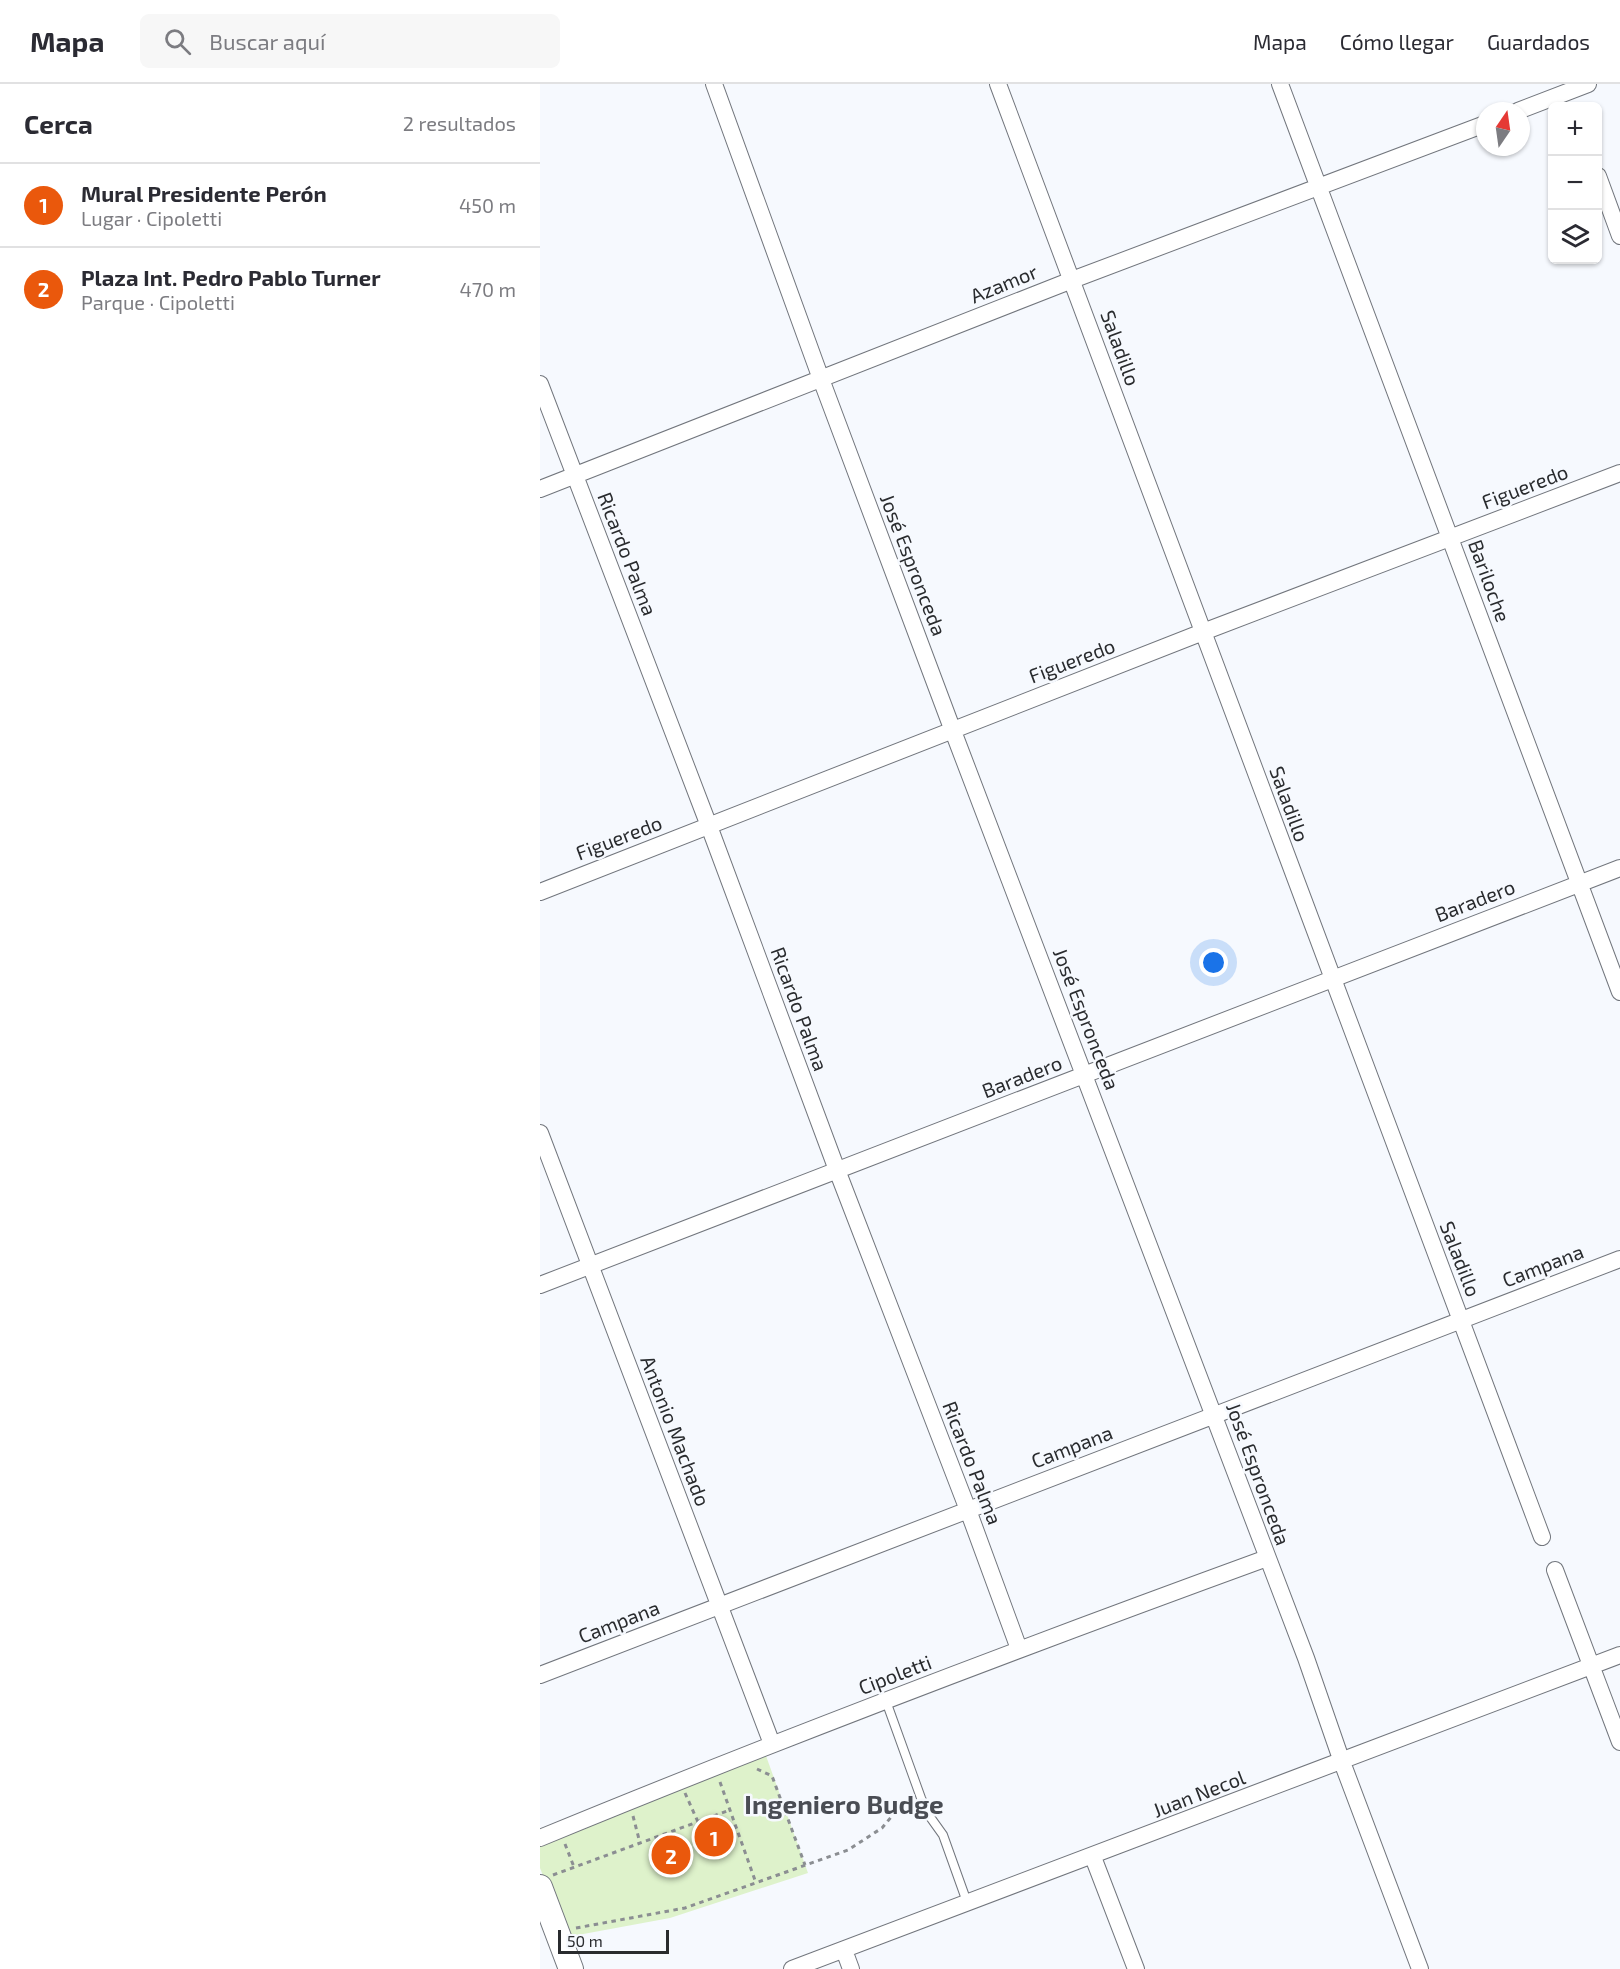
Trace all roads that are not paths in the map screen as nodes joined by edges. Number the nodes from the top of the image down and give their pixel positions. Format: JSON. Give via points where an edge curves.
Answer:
{"nodes":[{"id":1,"x":714,"y":84,"type":"edge"},
{"id":2,"x":998,"y":84,"type":"edge"},
{"id":3,"x":1280,"y":84,"type":"edge"},
{"id":4,"x":1588,"y":84,"type":"edge"},
{"id":5,"x":1567,"y":94,"type":"edge"},
{"id":6,"x":1530,"y":107,"type":"edge"},
{"id":7,"x":1476,"y":127,"type":"edge"},
{"id":8,"x":1602,"y":187,"type":"edge"},
{"id":9,"x":1319,"y":188,"type":"junction"},
{"id":10,"x":1620,"y":236,"type":"edge"},
{"id":11,"x":1072,"y":280,"type":"junction"},
{"id":12,"x":821,"y":379,"type":"junction"},
{"id":13,"x":540,"y":384,"type":"edge"},
{"id":14,"x":1620,"y":473,"type":"edge"},
{"id":15,"x":574,"y":476,"type":"junction"},
{"id":16,"x":540,"y":489,"type":"edge"},
{"id":17,"x":1450,"y":538,"type":"junction"},
{"id":18,"x":1203,"y":632,"type":"junction"},
{"id":19,"x":953,"y":731,"type":"junction"},
{"id":20,"x":709,"y":826,"type":"junction"},
{"id":21,"x":1620,"y":868,"type":"edge"},
{"id":22,"x":1579,"y":884,"type":"junction"},
{"id":23,"x":540,"y":892,"type":"edge"},
{"id":24,"x":1332,"y":979,"type":"junction"},
{"id":25,"x":1620,"y":992,"type":"edge"},
{"id":26,"x":1086,"y":1075,"type":"junction"},
{"id":27,"x":540,"y":1133,"type":"edge"},
{"id":28,"x":837,"y":1170,"type":"junction"},
{"id":29,"x":1620,"y":1259,"type":"edge"},
{"id":30,"x":589,"y":1266,"type":"junction"},
{"id":31,"x":540,"y":1285,"type":"edge"},
{"id":32,"x":1461,"y":1320,"type":"junction"},
{"id":33,"x":1214,"y":1415,"type":"junction"},
{"id":34,"x":968,"y":1510,"type":"junction"},
{"id":35,"x":1542,"y":1538,"type":"dead end"},
{"id":36,"x":1267,"y":1558,"type":"junction"},
{"id":37,"x":1555,"y":1570,"type":"dead end"},
{"id":38,"x":719,"y":1606,"type":"junction"},
{"id":39,"x":1019,"y":1648,"type":"junction"},
{"id":40,"x":1620,"y":1655,"type":"edge"},
{"id":41,"x":1592,"y":1666,"type":"junction"},
{"id":42,"x":540,"y":1675,"type":"edge"},
{"id":43,"x":886,"y":1701,"type":"junction"},
{"id":44,"x":1620,"y":1742,"type":"edge"},
{"id":45,"x":772,"y":1744,"type":"junction"},
{"id":46,"x":1342,"y":1762,"type":"junction"},
{"id":47,"x":540,"y":1838,"type":"edge"},
{"id":48,"x":1093,"y":1857,"type":"junction"},
{"id":49,"x":546,"y":1881,"type":"edge"},
{"id":50,"x":967,"y":1902,"type":"junction"},
{"id":51,"x":843,"y":1950,"type":"junction"},
{"id":52,"x":571,"y":1969,"type":"edge"},
{"id":53,"x":792,"y":1969,"type":"edge"},
{"id":54,"x":851,"y":1969,"type":"edge"},
{"id":55,"x":1136,"y":1969,"type":"edge"},
{"id":56,"x":1420,"y":1969,"type":"edge"}],
"edges":[{"from":1,"to":12,"type":"street","name":"José Espronceda"},
{"from":2,"to":11,"type":"street","name":"Saladillo"},
{"from":3,"to":9,"type":"street","name":"Bariloche"},
{"from":4,"to":5,"type":"street"},
{"from":5,"to":6,"type":"street"},
{"from":7,"to":9,"type":"street","name":"Azamor"},
{"from":8,"to":10,"type":"street"},
{"from":9,"to":11,"type":"street","name":"Azamor"},
{"from":9,"to":17,"type":"street","name":"Bariloche"},
{"from":11,"to":12,"type":"street","name":"Azamor"},
{"from":11,"to":18,"type":"street","name":"Saladillo"},
{"from":12,"to":15,"type":"street","name":"Azamor"},
{"from":12,"to":19,"type":"street","name":"José Espronceda"},
{"from":13,"to":15,"type":"street","name":"Ricardo Palma"},
{"from":14,"to":17,"type":"street","name":"Figueredo"},
{"from":15,"to":16,"type":"street","name":"Azamor"},
{"from":15,"to":20,"type":"street","name":"Ricardo Palma"},
{"from":17,"to":18,"type":"street","name":"Figueredo"},
{"from":17,"to":22,"type":"street","name":"Bariloche"},
{"from":18,"to":19,"type":"street","name":"Figueredo"},
{"from":18,"to":24,"type":"street","name":"Saladillo"},
{"from":19,"to":20,"type":"street","name":"Figueredo"},
{"from":19,"to":26,"type":"street","name":"José Espronceda"},
{"from":20,"to":23,"type":"street","name":"Figueredo"},
{"from":20,"to":28,"type":"street","name":"Ricardo Palma"},
{"from":21,"to":22,"type":"street","name":"Baradero"},
{"from":22,"to":24,"type":"street","name":"Baradero"},
{"from":22,"to":25,"type":"street","name":"Bariloche"},
{"from":24,"to":26,"type":"street","name":"Baradero"},
{"from":24,"to":32,"type":"street","name":"Saladillo"},
{"from":26,"to":28,"type":"street","name":"Baradero"},
{"from":26,"to":33,"type":"street","name":"José Espronceda"},
{"from":27,"to":30,"type":"street","name":"Antonio Machado"},
{"from":28,"to":30,"type":"street","name":"Baradero"},
{"from":28,"to":34,"type":"street","name":"Ricardo Palma"},
{"from":29,"to":32,"type":"street","name":"Campana"},
{"from":30,"to":31,"type":"street","name":"Baradero"},
{"from":30,"to":38,"type":"street","name":"Antonio Machado"},
{"from":32,"to":33,"type":"street","name":"Campana"},
{"from":32,"to":35,"type":"street","name":"Saladillo"},
{"from":33,"to":34,"type":"street","name":"Campana"},
{"from":33,"to":36,"type":"street","name":"José Espronceda"},
{"from":34,"to":38,"type":"street","name":"Campana"},
{"from":34,"to":39,"type":"street","name":"Ricardo Palma"},
{"from":36,"to":39,"type":"street","name":"Cipoletti"},
{"from":36,"to":46,"type":"street","name":"José Espronceda"},
{"from":37,"to":41,"type":"street"},
{"from":38,"to":42,"type":"street","name":"Campana"},
{"from":38,"to":45,"type":"street","name":"Antonio Machado"},
{"from":39,"to":43,"type":"street","name":"Cipoletti"},
{"from":40,"to":41,"type":"street","name":"Juan Necol"},
{"from":41,"to":44,"type":"street"},
{"from":41,"to":46,"type":"street","name":"Juan Necol"},
{"from":43,"to":45,"type":"street","name":"Cipoletti"},
{"from":43,"to":50,"type":"lane","via":[[921,1798],[943,1836]]},
{"from":45,"to":47,"type":"street","name":"Cipoletti"},
{"from":46,"to":48,"type":"street","name":"Juan Necol"},
{"from":46,"to":56,"type":"street","name":"José Espronceda"},
{"from":48,"to":50,"type":"street","name":"Juan Necol"},
{"from":48,"to":55,"type":"street"},
{"from":49,"to":52,"type":"street","via":[[557,1932]]},
{"from":50,"to":51,"type":"street","name":"Juan Necol"},
{"from":51,"to":53,"type":"street","name":"Juan Necol"},
{"from":51,"to":54,"type":"street"}]}
